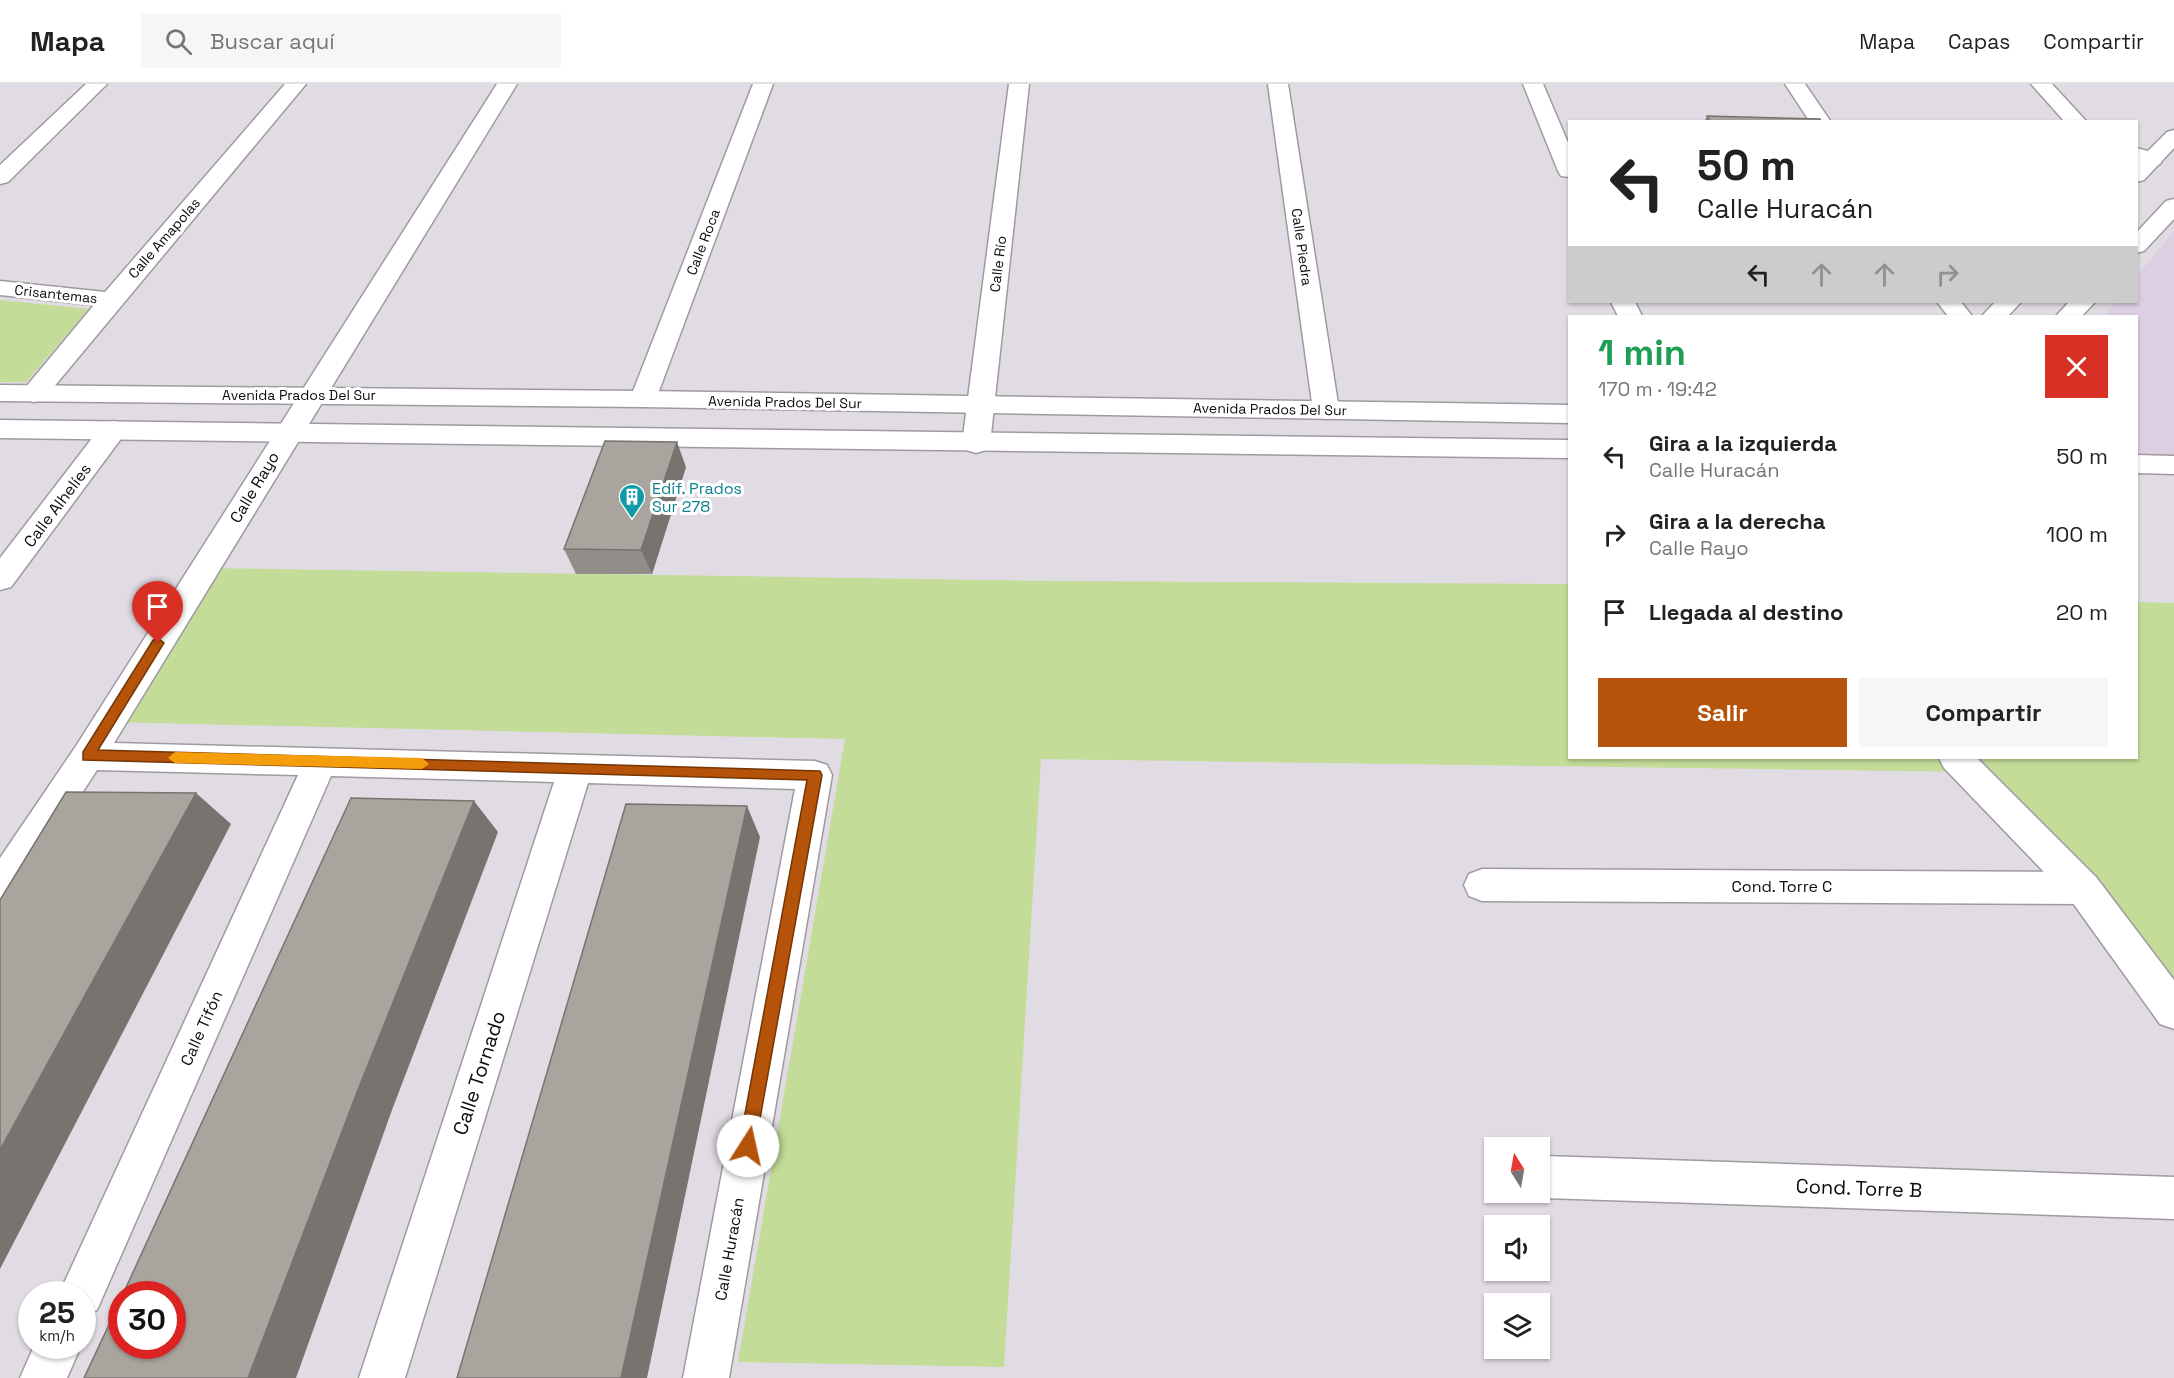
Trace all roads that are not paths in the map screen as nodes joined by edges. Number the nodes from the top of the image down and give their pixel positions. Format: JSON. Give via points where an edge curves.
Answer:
{"nodes":[{"id":1,"x":97,"y":84,"type":"edge"},
{"id":2,"x":296,"y":84,"type":"edge"},
{"id":3,"x":507,"y":84,"type":"edge"},
{"id":4,"x":763,"y":84,"type":"edge"},
{"id":5,"x":1019,"y":84,"type":"edge"},
{"id":6,"x":1278,"y":84,"type":"edge"},
{"id":7,"x":1533,"y":84,"type":"edge"},
{"id":8,"x":1795,"y":84,"type":"edge"},
{"id":9,"x":2041,"y":84,"type":"edge"},
{"id":10,"x":1820,"y":120,"type":"edge"},
{"id":11,"x":2075,"y":120,"type":"edge"},
{"id":12,"x":2172,"y":141,"type":"edge"},
{"id":13,"x":2144,"y":156,"type":"edge"},
{"id":14,"x":1568,"y":169,"type":"edge"},
{"id":15,"x":2138,"y":170,"type":"edge"},
{"id":16,"x":0,"y":177,"type":"edge"},
{"id":17,"x":2174,"y":206,"type":"edge"},
{"id":18,"x":2138,"y":244,"type":"edge"},
{"id":19,"x":0,"y":288,"type":"edge"},
{"id":20,"x":111,"y":300,"type":"junction"},
{"id":21,"x":1950,"y":303,"type":"edge"},
{"id":22,"x":2008,"y":303,"type":"edge"},
{"id":23,"x":2082,"y":303,"type":"edge"},
{"id":24,"x":1959,"y":315,"type":"edge"},
{"id":25,"x":1995,"y":315,"type":"edge"},
{"id":26,"x":2069,"y":315,"type":"edge"},
{"id":27,"x":0,"y":393,"type":"edge"},
{"id":28,"x":34,"y":394,"type":"junction"},
{"id":29,"x":311,"y":395,"type":"junction"},
{"id":30,"x":643,"y":399,"type":"junction"},
{"id":31,"x":981,"y":405,"type":"junction"},
{"id":32,"x":1326,"y":410,"type":"junction"},
{"id":33,"x":1568,"y":414,"type":"edge"},
{"id":34,"x":0,"y":429,"type":"edge"},
{"id":35,"x":113,"y":430,"type":"junction"},
{"id":36,"x":287,"y":433,"type":"junction"},
{"id":37,"x":976,"y":444,"type":"junction"},
{"id":38,"x":1568,"y":449,"type":"edge"},
{"id":39,"x":2138,"y":465,"type":"edge"},
{"id":40,"x":2174,"y":465,"type":"edge"},
{"id":41,"x":0,"y":579,"type":"edge"},
{"id":42,"x":88,"y":756,"type":"junction"},
{"id":43,"x":1957,"y":759,"type":"edge"},
{"id":44,"x":321,"y":761,"type":"junction"},
{"id":45,"x":576,"y":768,"type":"junction"},
{"id":46,"x":1482,"y":885,"type":"dead end"},
{"id":47,"x":0,"y":888,"type":"edge"},
{"id":48,"x":2084,"y":888,"type":"junction"},
{"id":49,"x":2174,"y":1011,"type":"edge"},
{"id":50,"x":1550,"y":1177,"type":"edge"},
{"id":51,"x":2174,"y":1198,"type":"edge"},
{"id":52,"x":87,"y":1281,"type":"edge"},
{"id":53,"x":52,"y":1359,"type":"edge"},
{"id":54,"x":43,"y":1378,"type":"edge"},
{"id":55,"x":382,"y":1378,"type":"edge"},
{"id":56,"x":706,"y":1378,"type":"edge"}],
"edges":[{"from":1,"to":16,"type":"street"},
{"from":2,"to":20,"type":"street","name":"Calle Amapolas"},
{"from":3,"to":29,"type":"street","name":"Calle Rayo"},
{"from":4,"to":30,"type":"street","name":"Calle Roca"},
{"from":5,"to":31,"type":"street","name":"Calle Río"},
{"from":6,"to":32,"type":"street","name":"Calle Piedra"},
{"from":7,"to":14,"type":"street"},
{"from":8,"to":10,"type":"street"},
{"from":9,"to":11,"type":"street"},
{"from":12,"to":13,"type":"street"},
{"from":13,"to":15,"type":"street"},
{"from":17,"to":18,"type":"street"},
{"from":19,"to":20,"type":"street","name":"Crisantemas"},
{"from":20,"to":28,"type":"street","name":"Calle Amapolas"},
{"from":21,"to":24,"type":"street"},
{"from":22,"to":25,"type":"street"},
{"from":23,"to":26,"type":"street"},
{"from":27,"to":28,"type":"street","name":"Avenida Prados Del Sur"},
{"from":28,"to":29,"type":"street","name":"Avenida Prados Del Sur"},
{"from":29,"to":30,"type":"street","name":"Avenida Prados Del Sur"},
{"from":29,"to":36,"type":"street","name":"Calle Rayo"},
{"from":30,"to":31,"type":"street","name":"Avenida Prados Del Sur"},
{"from":31,"to":32,"type":"street","name":"Avenida Prados Del Sur"},
{"from":31,"to":37,"type":"street","name":"Calle Río"},
{"from":32,"to":33,"type":"street","name":"Avenida Prados Del Sur"},
{"from":34,"to":35,"type":"street"},
{"from":35,"to":36,"type":"street"},
{"from":35,"to":41,"type":"street","name":"Calle Alhelíes"},
{"from":36,"to":37,"type":"street"},
{"from":36,"to":42,"type":"street","name":"Calle Rayo"},
{"from":37,"to":38,"type":"street"},
{"from":39,"to":40,"type":"street"},
{"from":42,"to":44,"type":"street","name":"Calle Huracán"},
{"from":42,"to":47,"type":"street","name":"Calle Rayo"},
{"from":43,"to":48,"type":"street"},
{"from":44,"to":45,"type":"street","name":"Calle Huracán"},
{"from":44,"to":52,"type":"street","name":"Calle Tifón"},
{"from":45,"to":55,"type":"street","name":"Calle Tornado"},
{"from":45,"to":56,"type":"street","name":"Calle Huracán","via":[[815,775]]},
{"from":46,"to":48,"type":"street","name":"Cond. Torre C"},
{"from":48,"to":49,"type":"street"},
{"from":50,"to":51,"type":"street","name":"Cond. Torre B"},
{"from":53,"to":54,"type":"street"}]}
